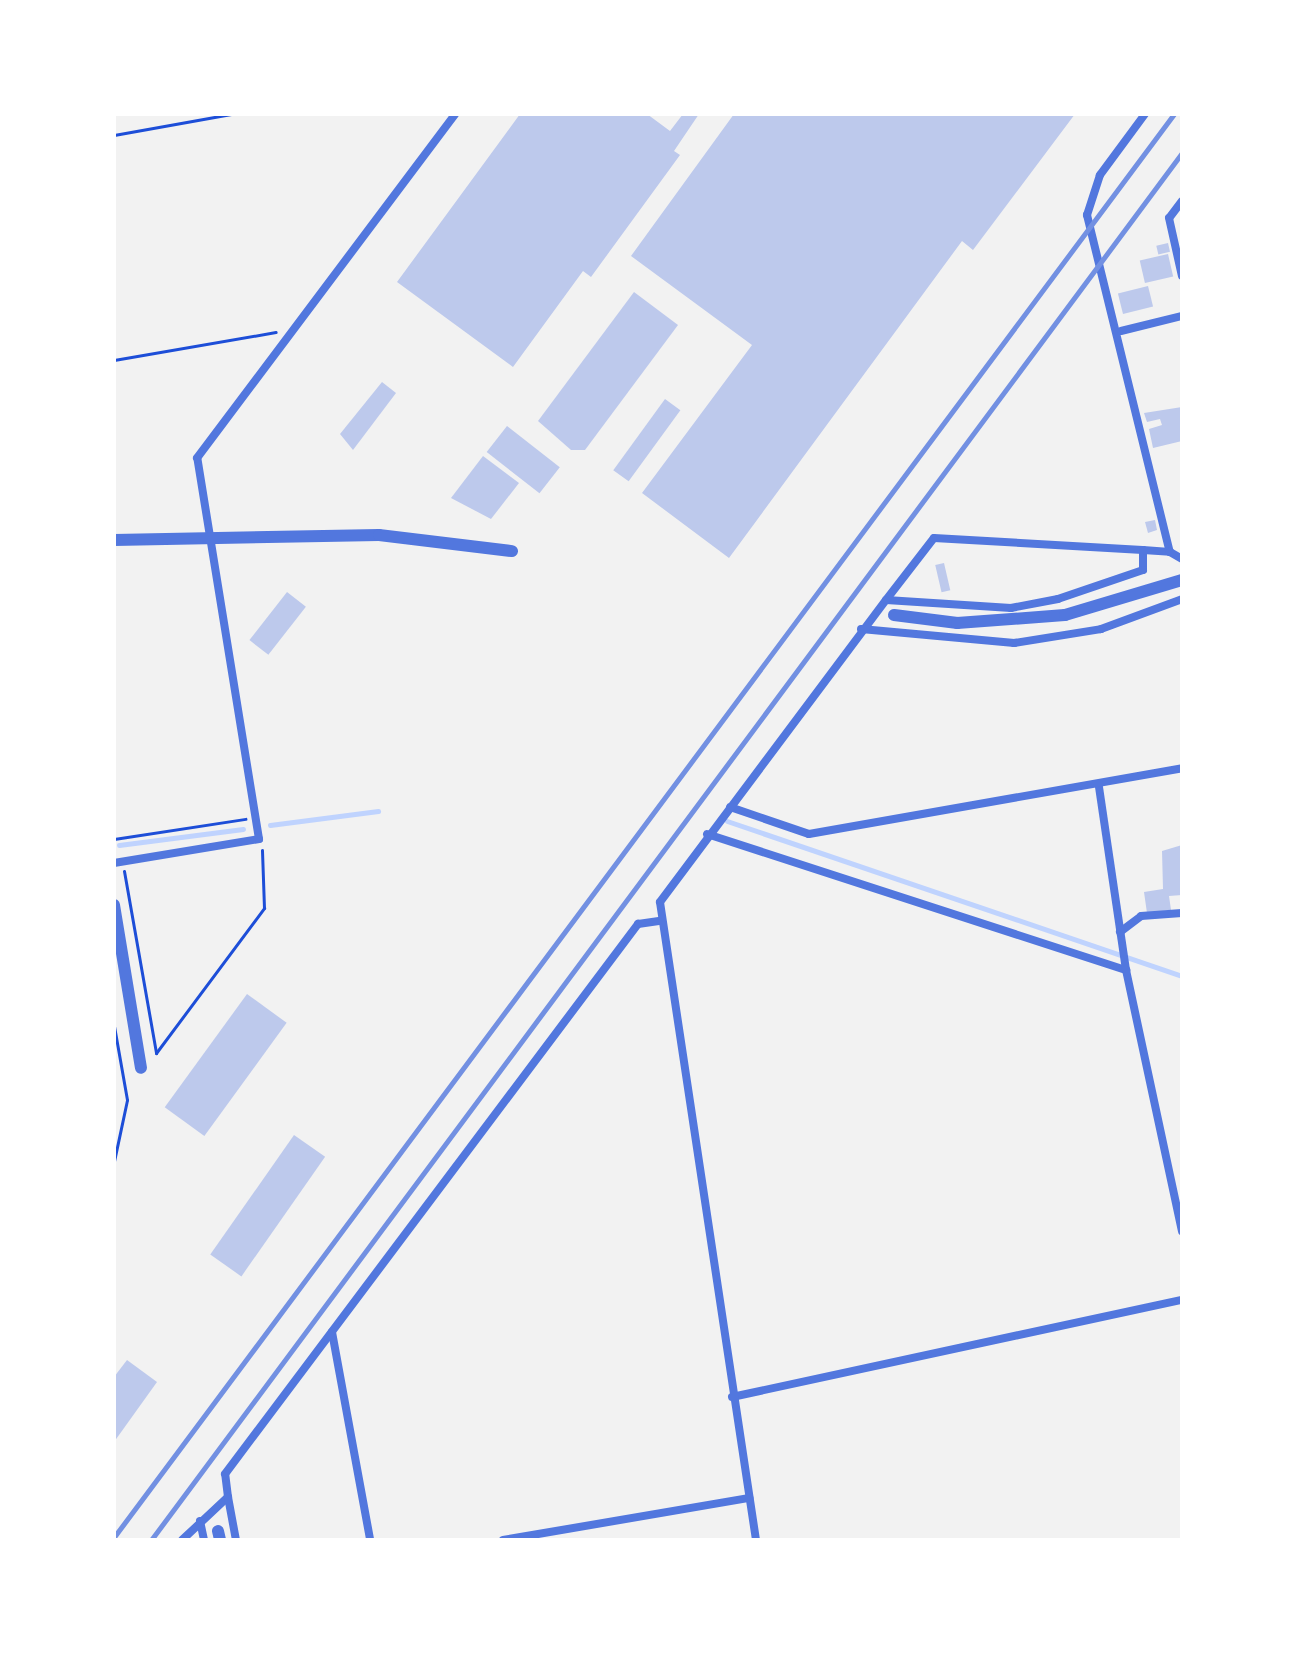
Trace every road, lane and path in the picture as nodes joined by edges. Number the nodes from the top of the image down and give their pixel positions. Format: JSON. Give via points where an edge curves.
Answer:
{"nodes":[{"id":1,"x":231,"y":114,"type":"edge"},
{"id":2,"x":455,"y":114,"type":"edge"},
{"id":3,"x":1145,"y":114,"type":"edge"},
{"id":4,"x":114,"y":135,"type":"edge"},
{"id":5,"x":1182,"y":201,"type":"edge"},
{"id":6,"x":1182,"y":276,"type":"edge"},
{"id":7,"x":1182,"y":316,"type":"edge"},
{"id":8,"x":290,"y":330,"type":"junction"},
{"id":9,"x":1121,"y":331,"type":"junction"},
{"id":10,"x":114,"y":360,"type":"edge"},
{"id":11,"x":209,"y":537,"type":"junction"},
{"id":12,"x":114,"y":540,"type":"edge"},
{"id":13,"x":1143,"y":550,"type":"junction"},
{"id":14,"x":512,"y":551,"type":"dead end"},
{"id":15,"x":1170,"y":552,"type":"junction"},
{"id":16,"x":1182,"y":559,"type":"edge"},
{"id":17,"x":1182,"y":580,"type":"edge"},
{"id":18,"x":1182,"y":599,"type":"edge"},
{"id":19,"x":886,"y":600,"type":"junction"},
{"id":20,"x":894,"y":615,"type":"dead end"},
{"id":21,"x":861,"y":629,"type":"junction"},
{"id":22,"x":1182,"y":768,"type":"edge"},
{"id":23,"x":1099,"y":787,"type":"junction"},
{"id":24,"x":730,"y":807,"type":"junction"},
{"id":25,"x":255,"y":817,"type":"junction"},
{"id":26,"x":707,"y":834,"type":"junction"},
{"id":27,"x":114,"y":839,"type":"edge"},
{"id":28,"x":259,"y":839,"type":"junction"},
{"id":29,"x":118,"y":864,"type":"edge"},
{"id":30,"x":114,"y":905,"type":"edge"},
{"id":31,"x":1182,"y":913,"type":"edge"},
{"id":32,"x":659,"y":921,"type":"junction"},
{"id":33,"x":1120,"y":932,"type":"junction"},
{"id":34,"x":1126,"y":970,"type":"junction"},
{"id":35,"x":114,"y":1026,"type":"edge"},
{"id":36,"x":141,"y":1068,"type":"dead end"},
{"id":37,"x":114,"y":1161,"type":"edge"},
{"id":38,"x":1182,"y":1231,"type":"edge"},
{"id":39,"x":1182,"y":1300,"type":"edge"},
{"id":40,"x":332,"y":1332,"type":"junction"},
{"id":41,"x":732,"y":1397,"type":"junction"},
{"id":42,"x":228,"y":1497,"type":"junction"},
{"id":43,"x":749,"y":1498,"type":"junction"},
{"id":44,"x":200,"y":1521,"type":"junction"},
{"id":45,"x":182,"y":1540,"type":"edge"},
{"id":46,"x":204,"y":1540,"type":"edge"},
{"id":47,"x":236,"y":1540,"type":"edge"},
{"id":48,"x":370,"y":1540,"type":"edge"},
{"id":49,"x":503,"y":1540,"type":"edge"},
{"id":50,"x":756,"y":1540,"type":"edge"}],
"edges":[{"from":1,"to":4,"type":"path"},
{"from":2,"to":8,"type":"street"},
{"from":3,"to":9,"type":"street","via":[[1100,175],[1087,215]]},
{"from":5,"to":6,"type":"street","via":[[1169,218]]},
{"from":7,"to":9,"type":"street"},
{"from":8,"to":10,"type":"path"},
{"from":8,"to":11,"type":"street","via":[[197,458]]},
{"from":9,"to":15,"type":"street"},
{"from":11,"to":12,"type":"street"},
{"from":11,"to":14,"type":"street","via":[[379,535]]},
{"from":11,"to":25,"type":"street"},
{"from":13,"to":15,"type":"street"},
{"from":13,"to":19,"type":"street","via":[[1143,570],[1058,599],[981,608]]},
{"from":13,"to":19,"type":"street","via":[[934,538]]},
{"from":15,"to":16,"type":"street"},
{"from":17,"to":20,"type":"street","via":[[1065,615],[957,623]]},
{"from":18,"to":21,"type":"street","via":[[1101,629],[1014,643]]},
{"from":19,"to":21,"type":"street"},
{"from":21,"to":24,"type":"street"},
{"from":22,"to":23,"type":"street"},
{"from":23,"to":24,"type":"street","via":[[809,834]]},
{"from":23,"to":33,"type":"street"},
{"from":24,"to":26,"type":"street"},
{"from":25,"to":27,"type":"path"},
{"from":25,"to":28,"type":"street"},
{"from":26,"to":32,"type":"street","via":[[660,902]]},
{"from":26,"to":34,"type":"street"},
{"from":28,"to":29,"type":"street"},
{"from":28,"to":29,"type":"path","via":[[267,868],[264,908],[156,1053]]},
{"from":30,"to":36,"type":"street"},
{"from":31,"to":33,"type":"street","via":[[1141,916]]},
{"from":32,"to":40,"type":"street","via":[[638,924]]},
{"from":32,"to":41,"type":"street"},
{"from":33,"to":34,"type":"street"},
{"from":34,"to":38,"type":"street"},
{"from":35,"to":37,"type":"path","via":[[127,1100]]},
{"from":39,"to":41,"type":"street"},
{"from":40,"to":42,"type":"street","via":[[225,1474]]},
{"from":40,"to":48,"type":"street"},
{"from":41,"to":43,"type":"street"},
{"from":42,"to":44,"type":"street"},
{"from":42,"to":47,"type":"street"},
{"from":43,"to":49,"type":"street"},
{"from":43,"to":50,"type":"street"},
{"from":44,"to":45,"type":"street"},
{"from":44,"to":46,"type":"street"}]}
